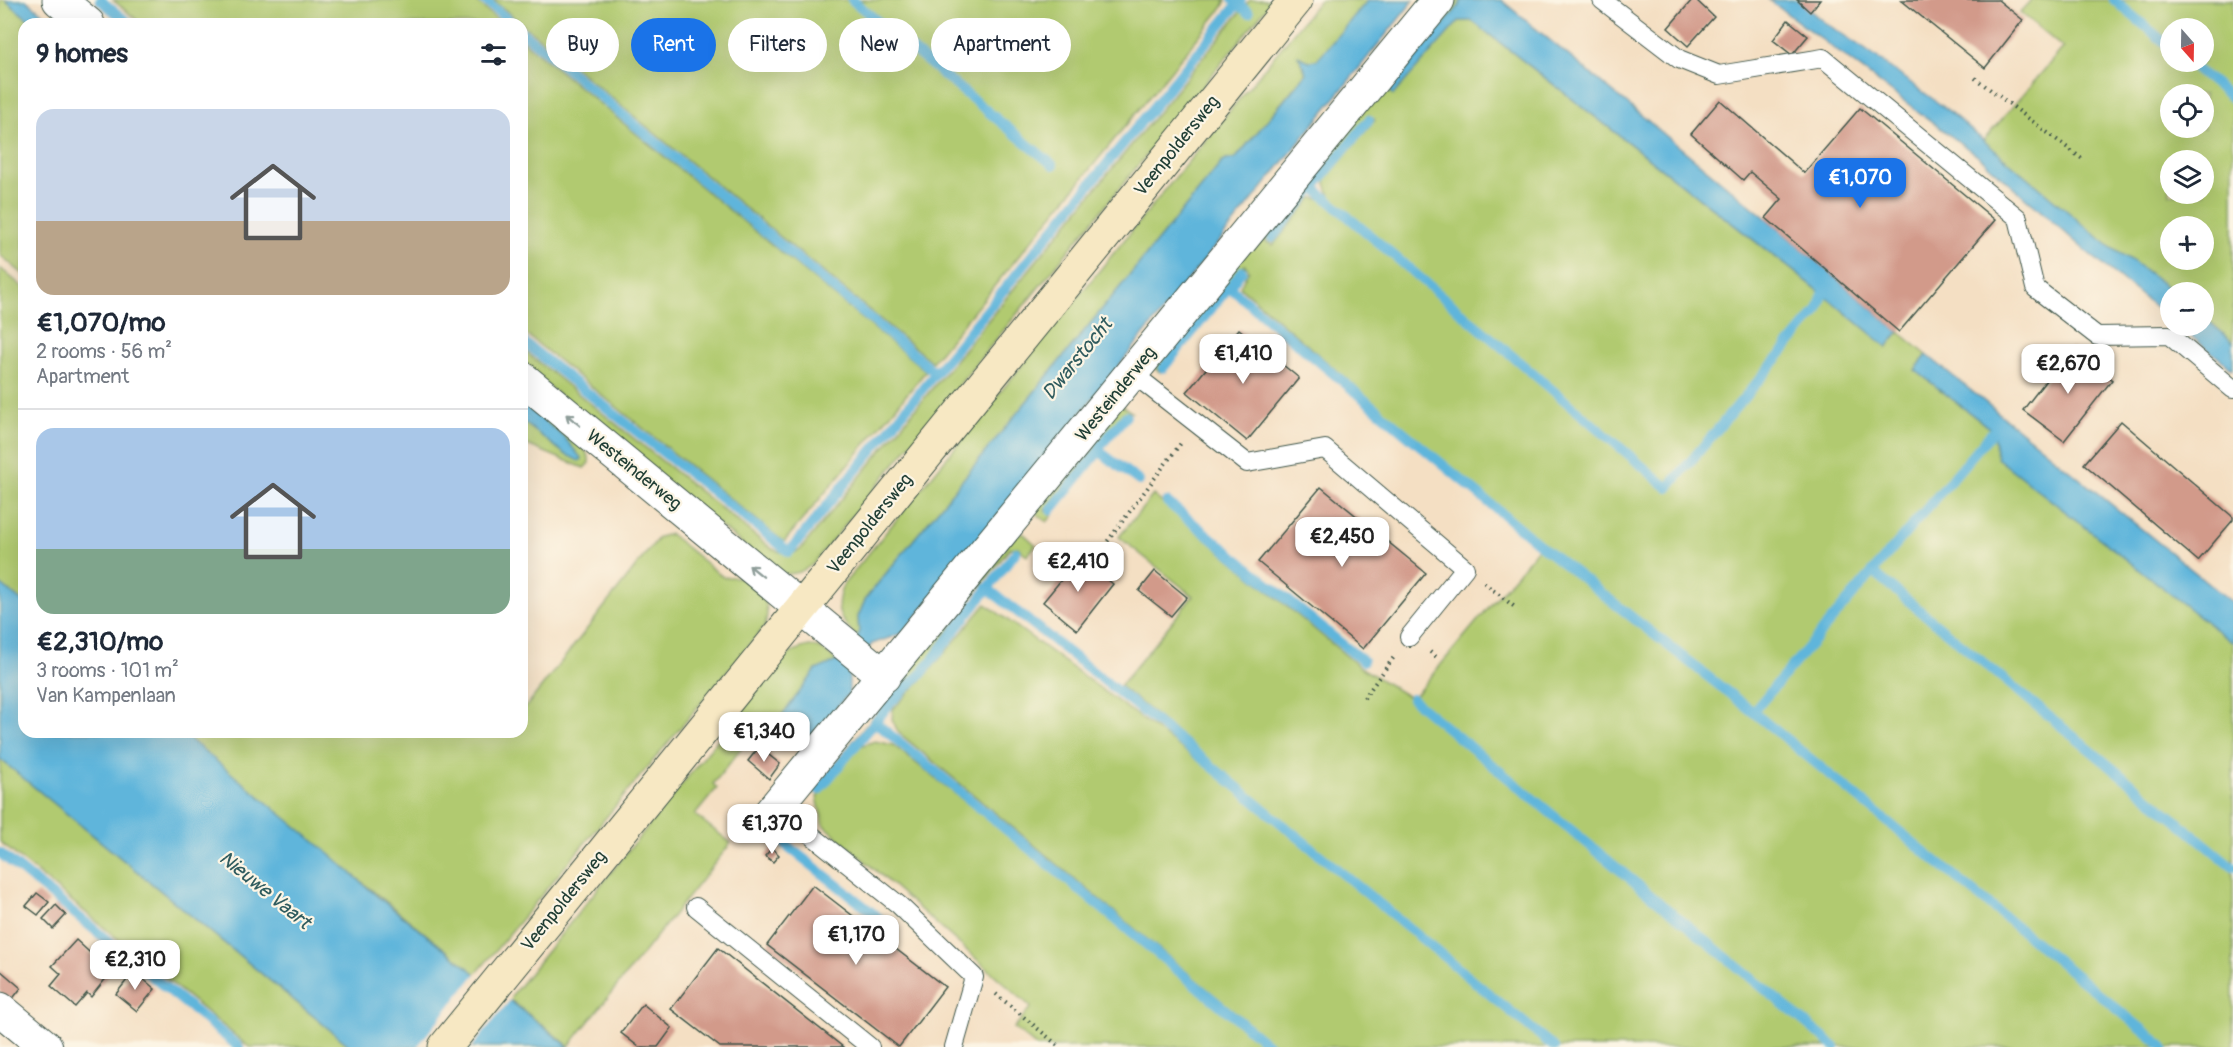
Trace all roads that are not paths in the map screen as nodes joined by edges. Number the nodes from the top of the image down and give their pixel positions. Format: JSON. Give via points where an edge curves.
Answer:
{"nodes":[{"id":1,"x":58,"y":0,"type":"edge"},
{"id":2,"x":1296,"y":0,"type":"edge"},
{"id":3,"x":1438,"y":0,"type":"edge"},
{"id":4,"x":1602,"y":0,"type":"edge"},
{"id":5,"x":80,"y":18,"type":"edge"},
{"id":6,"x":1132,"y":373,"type":"junction"},
{"id":7,"x":528,"y":383,"type":"edge"},
{"id":8,"x":2233,"y":389,"type":"edge"},
{"id":9,"x":801,"y":608,"type":"junction"},
{"id":10,"x":1409,"y":637,"type":"road end"},
{"id":11,"x":864,"y":660,"type":"junction"},
{"id":12,"x":769,"y":815,"type":"joint"},
{"id":13,"x":696,"y":907,"type":"dead end"},
{"id":14,"x":0,"y":1009,"type":"edge"},
{"id":15,"x":46,"y":1047,"type":"edge"},
{"id":16,"x":444,"y":1047,"type":"edge"},
{"id":17,"x":870,"y":1047,"type":"edge"},
{"id":18,"x":954,"y":1047,"type":"edge"}],
"edges":[{"from":1,"to":5,"type":"street"},
{"from":2,"to":9,"type":"street","name":"Veenpoldersweg"},
{"from":3,"to":6,"type":"street","name":"Westeinderweg"},
{"from":4,"to":8,"type":"lane","via":[[1679,59],[1719,75],[1822,58],[2018,218],[2035,288],[2097,336],[2169,335]]},
{"from":6,"to":10,"type":"lane","via":[[1247,463],[1325,448],[1465,567]]},
{"from":6,"to":11,"type":"street","name":"Westeinderweg"},
{"from":9,"to":7,"type":"street","name":"Westeinderweg","one_way":true},
{"from":9,"to":11,"type":"street","name":"Westeinderweg"},
{"from":9,"to":16,"type":"street","name":"Veenpoldersweg"},
{"from":11,"to":12,"type":"street","name":"Westeinderweg"},
{"from":12,"to":18,"type":"lane","via":[[899,905],[974,977]]},
{"from":13,"to":17,"type":"lane"},
{"from":14,"to":15,"type":"street"}]}
